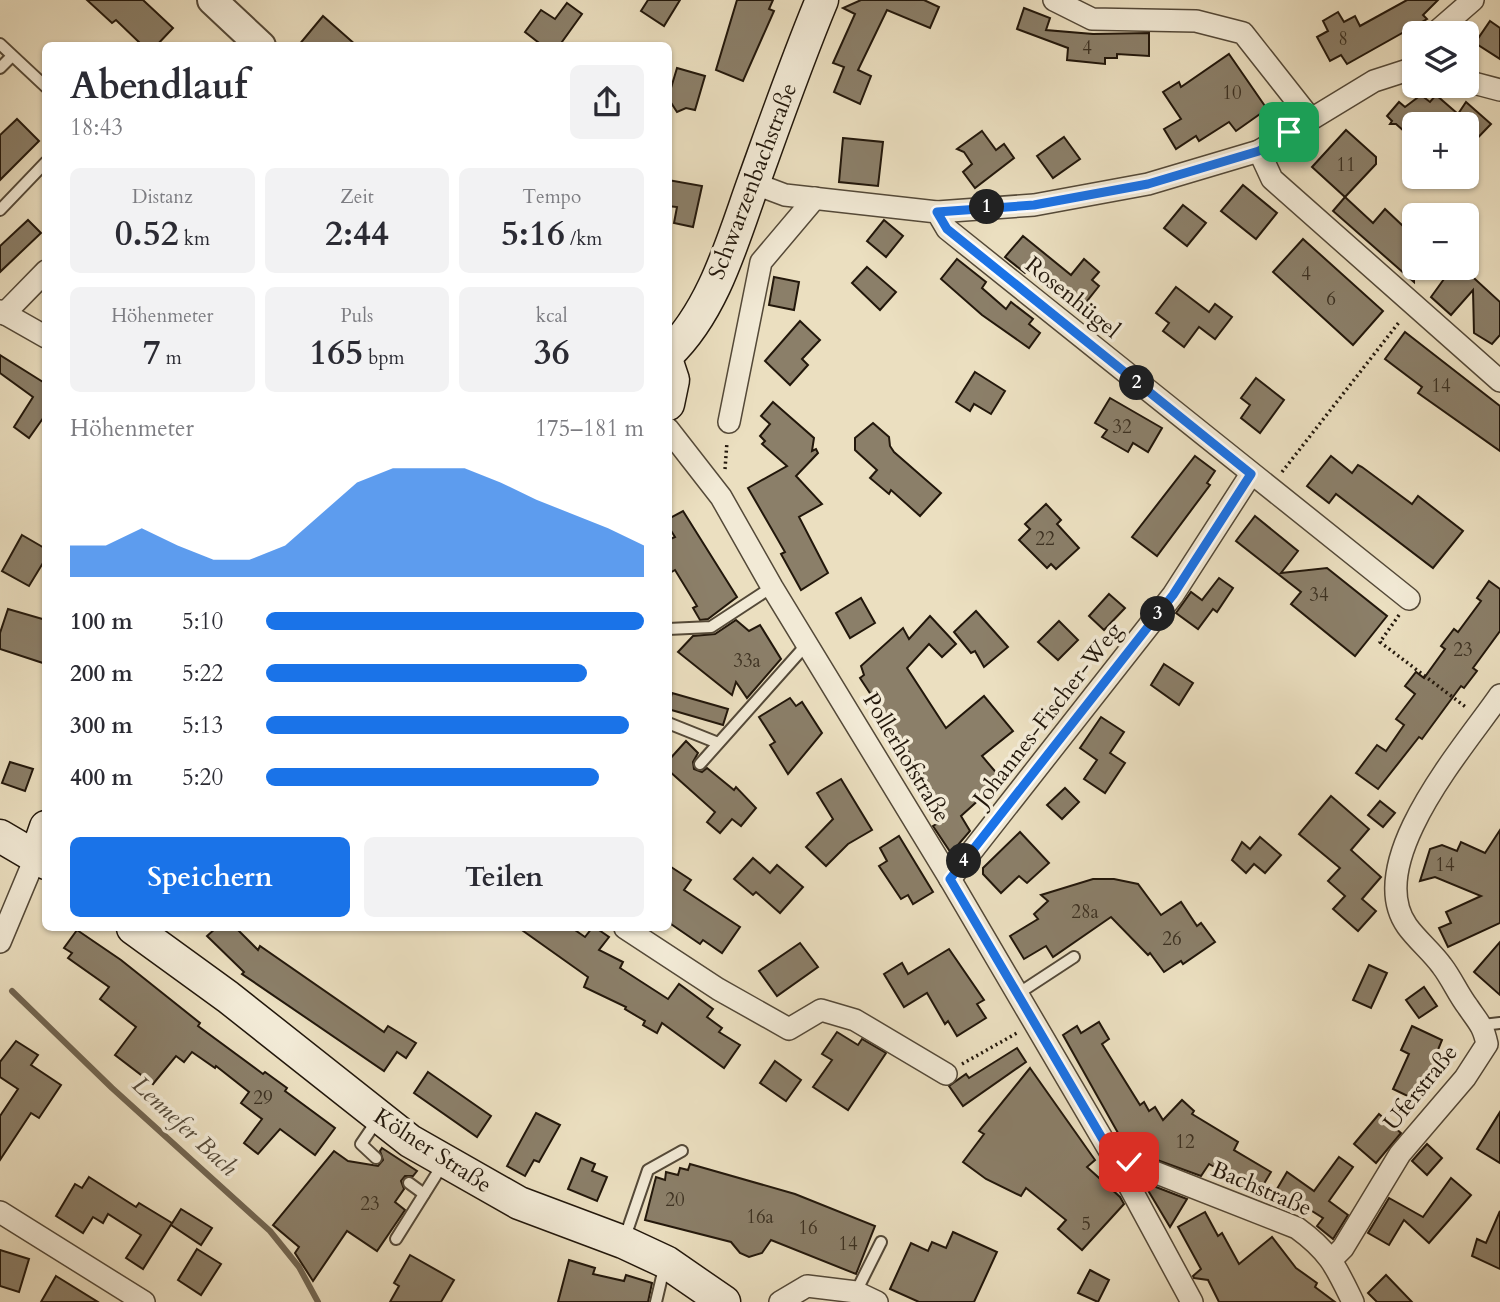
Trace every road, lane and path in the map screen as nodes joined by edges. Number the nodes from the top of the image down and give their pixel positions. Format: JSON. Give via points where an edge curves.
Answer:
{"nodes":[{"id":1,"x":212,"y":0,"type":"edge"},
{"id":2,"x":822,"y":0,"type":"edge"},
{"id":3,"x":1054,"y":0,"type":"edge"},
{"id":4,"x":1473,"y":0,"type":"edge"},
{"id":5,"x":1449,"y":21,"type":"edge"},
{"id":6,"x":257,"y":42,"type":"edge"},
{"id":7,"x":0,"y":44,"type":"edge"},
{"id":8,"x":12,"y":56,"type":"junction"},
{"id":9,"x":0,"y":68,"type":"edge"},
{"id":10,"x":1402,"y":70,"type":"edge"},
{"id":11,"x":42,"y":83,"type":"edge"},
{"id":12,"x":1479,"y":84,"type":"edge"},
{"id":13,"x":1500,"y":90,"type":"edge"},
{"id":14,"x":1310,"y":118,"type":"junction"},
{"id":15,"x":1259,"y":151,"type":"junction"},
{"id":16,"x":42,"y":166,"type":"edge"},
{"id":17,"x":753,"y":183,"type":"junction"},
{"id":18,"x":815,"y":198,"type":"junction"},
{"id":19,"x":0,"y":209,"type":"edge"},
{"id":20,"x":937,"y":212,"type":"junction"},
{"id":21,"x":42,"y":275,"type":"edge"},
{"id":22,"x":1412,"y":305,"type":"junction"},
{"id":23,"x":2,"y":312,"type":"edge"},
{"id":24,"x":42,"y":335,"type":"edge"},
{"id":25,"x":672,"y":349,"type":"edge"},
{"id":26,"x":1500,"y":381,"type":"edge"},
{"id":27,"x":729,"y":422,"type":"joint"},
{"id":28,"x":672,"y":434,"type":"edge"},
{"id":29,"x":1251,"y":474,"type":"junction"},
{"id":30,"x":1269,"y":489,"type":"junction"},
{"id":31,"x":721,"y":497,"type":"junction"},
{"id":32,"x":772,"y":587,"type":"junction"},
{"id":33,"x":1409,"y":599,"type":"joint"},
{"id":34,"x":672,"y":629,"type":"edge"},
{"id":35,"x":807,"y":644,"type":"junction"},
{"id":36,"x":1500,"y":695,"type":"edge"},
{"id":37,"x":1483,"y":720,"type":"junction"},
{"id":38,"x":672,"y":725,"type":"edge"},
{"id":39,"x":718,"y":743,"type":"junction"},
{"id":40,"x":700,"y":764,"type":"dead end"},
{"id":41,"x":0,"y":836,"type":"edge"},
{"id":42,"x":41,"y":860,"type":"edge"},
{"id":43,"x":950,"y":879,"type":"junction"},
{"id":44,"x":137,"y":931,"type":"edge"},
{"id":45,"x":630,"y":931,"type":"edge"},
{"id":46,"x":0,"y":942,"type":"edge"},
{"id":47,"x":1074,"y":957,"type":"dead end"},
{"id":48,"x":1016,"y":995,"type":"junction"},
{"id":49,"x":1034,"y":1024,"type":"junction"},
{"id":50,"x":1492,"y":1024,"type":"edge"},
{"id":51,"x":946,"y":1074,"type":"joint"},
{"id":52,"x":380,"y":1117,"type":"junction"},
{"id":53,"x":682,"y":1151,"type":"dead end"},
{"id":54,"x":376,"y":1158,"type":"dead end"},
{"id":55,"x":445,"y":1161,"type":"junction"},
{"id":56,"x":1119,"y":1167,"type":"junction"},
{"id":57,"x":409,"y":1183,"type":"dead end"},
{"id":58,"x":424,"y":1194,"type":"junction"},
{"id":59,"x":0,"y":1212,"type":"edge"},
{"id":60,"x":396,"y":1239,"type":"dead end"},
{"id":61,"x":623,"y":1242,"type":"junction"},
{"id":62,"x":881,"y":1242,"type":"dead end"},
{"id":63,"x":1332,"y":1259,"type":"junction"},
{"id":64,"x":666,"y":1262,"type":"junction"},
{"id":65,"x":856,"y":1292,"type":"junction"},
{"id":66,"x":145,"y":1302,"type":"edge"},
{"id":67,"x":656,"y":1302,"type":"edge"},
{"id":68,"x":724,"y":1302,"type":"edge"},
{"id":69,"x":780,"y":1302,"type":"edge"},
{"id":70,"x":877,"y":1302,"type":"edge"},
{"id":71,"x":1192,"y":1302,"type":"edge"},
{"id":72,"x":1353,"y":1302,"type":"edge"}],
"edges":[{"from":1,"to":6,"type":"street"},
{"from":2,"to":17,"type":"main road","name":"Schwarzenbachstraße"},
{"from":3,"to":14,"type":"street","via":[[1092,19],[1196,21],[1243,33]]},
{"from":4,"to":5,"type":"street"},
{"from":7,"to":8,"type":"lane"},
{"from":8,"to":9,"type":"lane"},
{"from":8,"to":11,"type":"lane"},
{"from":10,"to":14,"type":"street"},
{"from":12,"to":13,"type":"street"},
{"from":14,"to":15,"type":"street"},
{"from":15,"to":20,"type":"street","via":[[1148,184],[1034,205]]},
{"from":15,"to":22,"type":"street","via":[[1272,179]]},
{"from":16,"to":19,"type":"lane"},
{"from":17,"to":18,"type":"street","via":[[785,195]]},
{"from":17,"to":25,"type":"main road","name":"Schwarzenbachstraße","via":[[708,296]]},
{"from":18,"to":20,"type":"street"},
{"from":18,"to":27,"type":"street","via":[[761,262]]},
{"from":20,"to":29,"type":"street","name":"Rosenhügel","via":[[947,229]]},
{"from":21,"to":23,"type":"street"},
{"from":22,"to":26,"type":"street"},
{"from":22,"to":30,"type":"path"},
{"from":23,"to":24,"type":"street"},
{"from":27,"to":31,"type":"path"},
{"from":28,"to":31,"type":"street","name":"Pollerhofstraße"},
{"from":29,"to":30,"type":"street","name":"Rosenhügel"},
{"from":29,"to":43,"type":"street","name":"Johannes-Fischer-Weg","via":[[1173,595]]},
{"from":30,"to":33,"type":"street","name":"Rosenhügel"},
{"from":31,"to":32,"type":"street","name":"Pollerhofstraße"},
{"from":32,"to":34,"type":"lane","via":[[711,627]]},
{"from":32,"to":35,"type":"street","name":"Pollerhofstraße"},
{"from":33,"to":37,"type":"path","via":[[1380,642]]},
{"from":35,"to":39,"type":"lane"},
{"from":35,"to":43,"type":"street","name":"Pollerhofstraße"},
{"from":36,"to":37,"type":"street","name":"Uferstraße"},
{"from":37,"to":50,"type":"street","name":"Uferstraße","via":[[1420,808],[1398,866],[1396,900],[1406,925],[1445,969],[1468,1007]]},
{"from":38,"to":39,"type":"lane"},
{"from":39,"to":40,"type":"lane"},
{"from":41,"to":42,"type":"main road"},
{"from":42,"to":46,"type":"street"},
{"from":43,"to":48,"type":"street","name":"Pollerhofstraße"},
{"from":44,"to":52,"type":"main road","name":"Kölner Straße"},
{"from":45,"to":51,"type":"street","via":[[789,1029],[821,1010],[855,1020]]},
{"from":47,"to":48,"type":"lane"},
{"from":48,"to":49,"type":"street","name":"Pollerhofstraße"},
{"from":49,"to":51,"type":"path"},
{"from":49,"to":56,"type":"street","name":"Pollerhofstraße"},
{"from":50,"to":63,"type":"street","name":"Uferstraße","via":[[1488,1044],[1465,1078],[1400,1154]]},
{"from":52,"to":54,"type":"lane","via":[[361,1144]]},
{"from":52,"to":55,"type":"main road","name":"Kölner Straße"},
{"from":53,"to":61,"type":"lane","via":[[648,1170]]},
{"from":55,"to":58,"type":"lane"},
{"from":55,"to":61,"type":"main road","name":"Kölner Straße","via":[[519,1203]]},
{"from":56,"to":63,"type":"street","name":"Bachstraße","via":[[1129,1162],[1297,1228]]},
{"from":56,"to":71,"type":"street","name":"Pollerhofstraße"},
{"from":57,"to":58,"type":"lane"},
{"from":58,"to":60,"type":"lane"},
{"from":59,"to":66,"type":"street"},
{"from":61,"to":64,"type":"main road","name":"Kölner Straße"},
{"from":62,"to":65,"type":"lane"},
{"from":63,"to":72,"type":"street","name":"Bachstraße"},
{"from":64,"to":67,"type":"lane"},
{"from":64,"to":68,"type":"main road","name":"Kölner Straße"},
{"from":65,"to":69,"type":"street","via":[[807,1286]]},
{"from":65,"to":70,"type":"street"}]}
